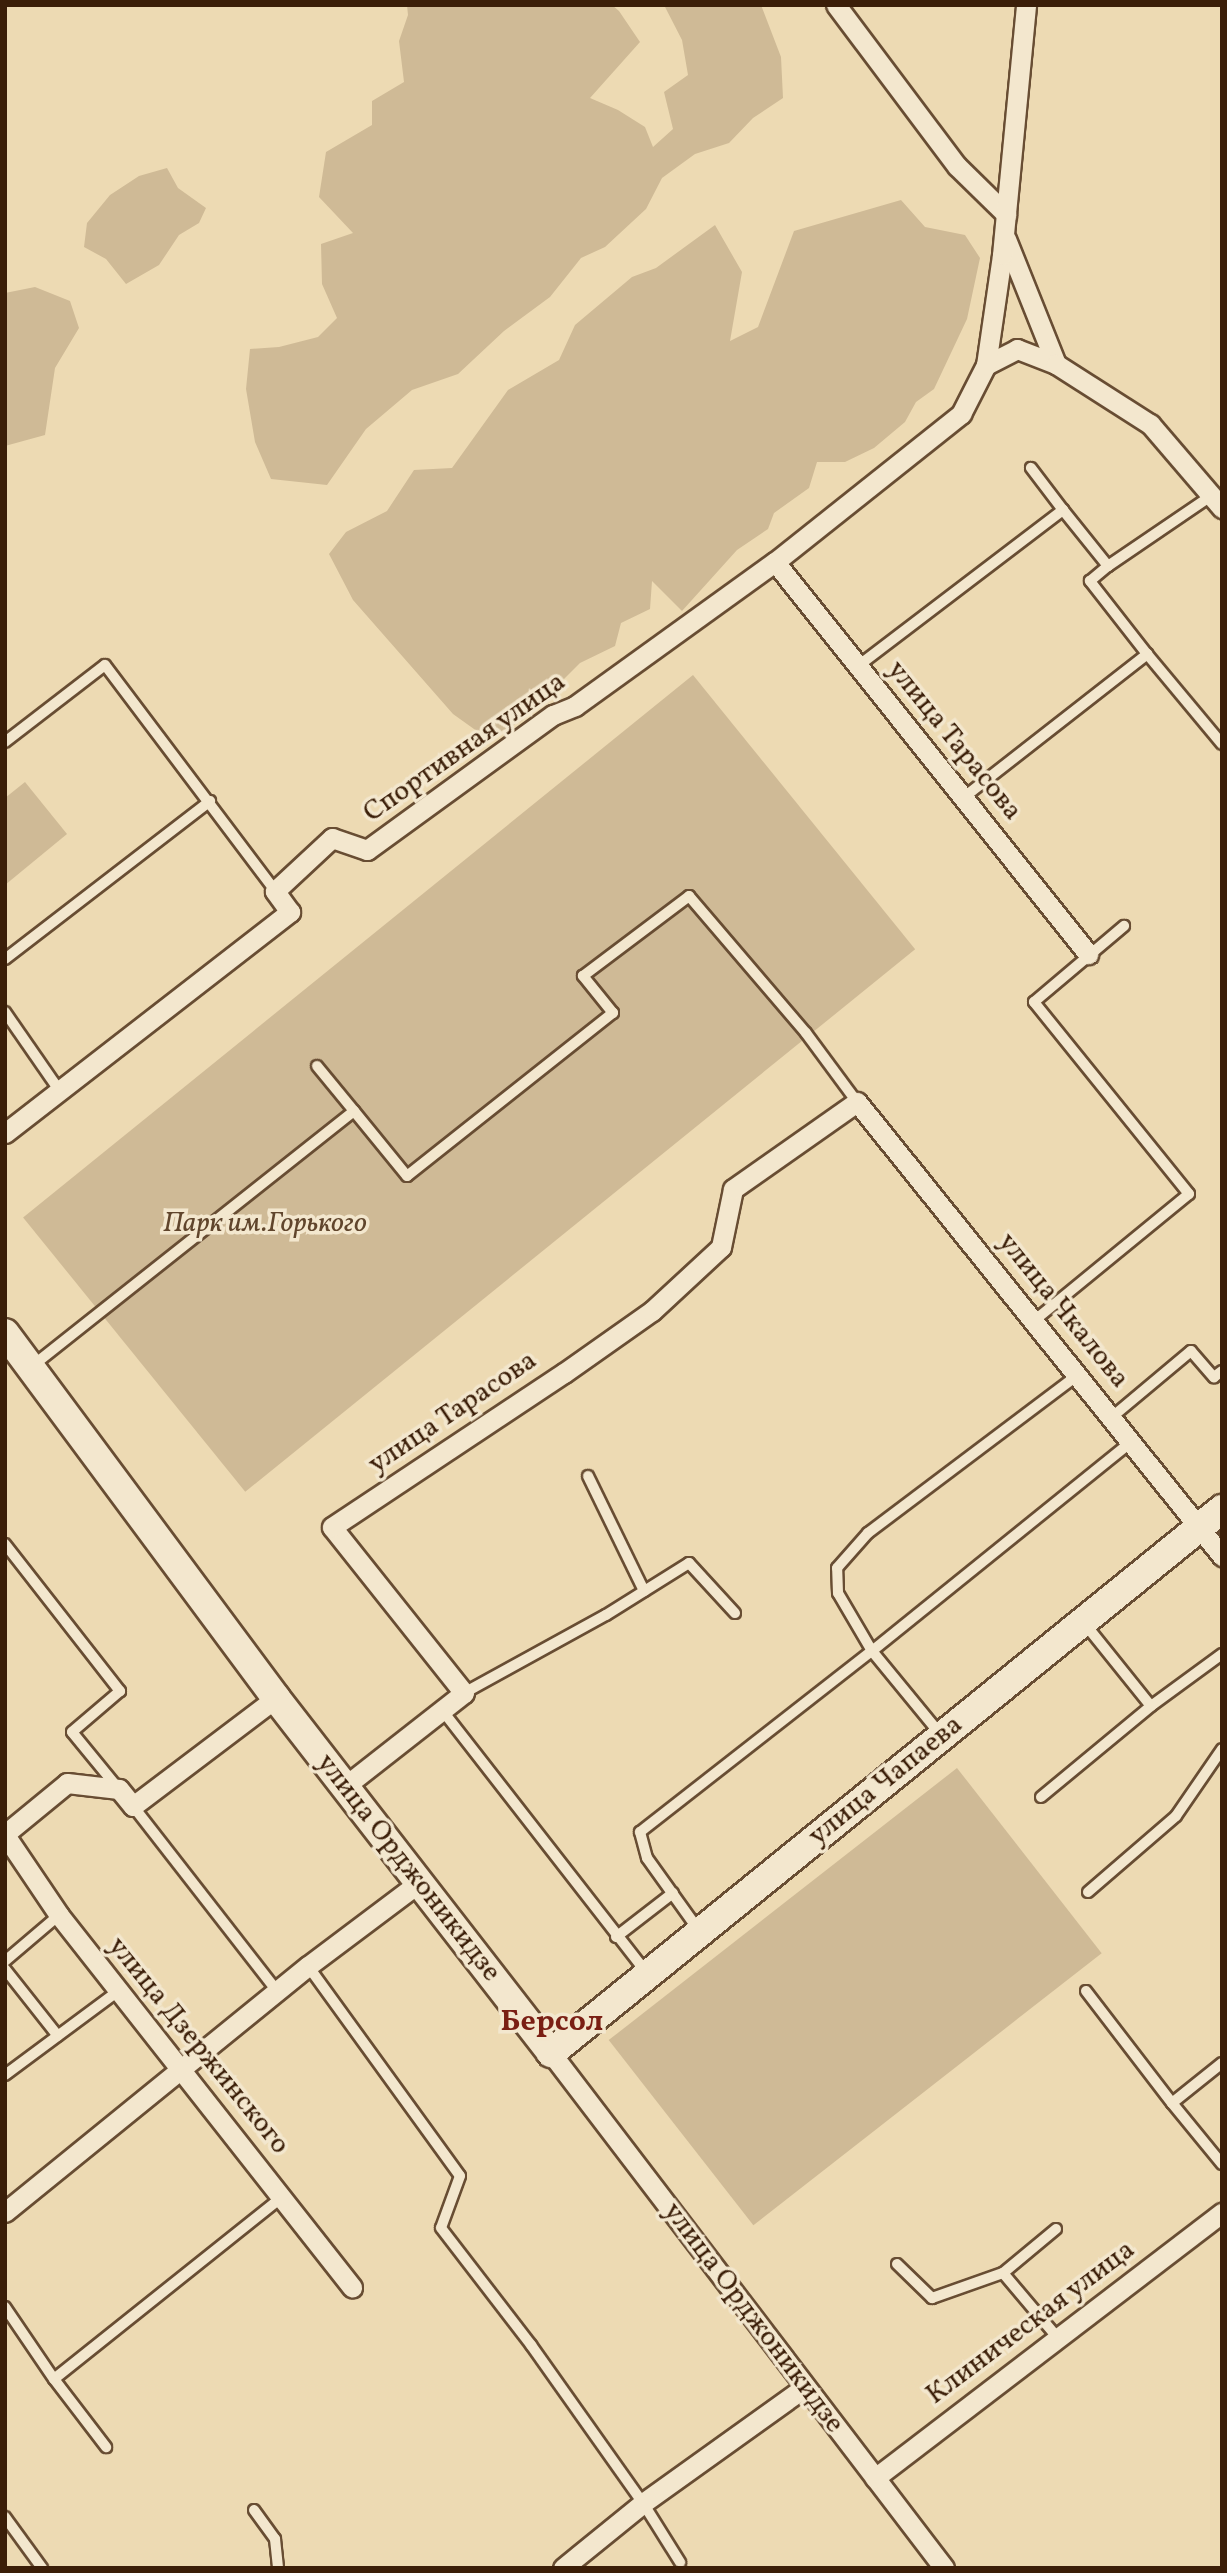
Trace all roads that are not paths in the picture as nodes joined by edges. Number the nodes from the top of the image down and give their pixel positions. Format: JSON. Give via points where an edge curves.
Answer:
{"nodes":[{"id":1,"x":836,"y":5,"type":"edge"},
{"id":2,"x":1026,"y":5,"type":"edge"},
{"id":3,"x":1006,"y":214,"type":"junction"},
{"id":4,"x":1004,"y":233,"type":"junction"},
{"id":5,"x":986,"y":365,"type":"junction"},
{"id":6,"x":1056,"y":365,"type":"junction"},
{"id":7,"x":1031,"y":468,"type":"dead end"},
{"id":8,"x":1216,"y":502,"type":"edge"},
{"id":9,"x":1063,"y":509,"type":"junction"},
{"id":10,"x":775,"y":562,"type":"junction"},
{"id":11,"x":1108,"y":566,"type":"junction"},
{"id":12,"x":1147,"y":654,"type":"junction"},
{"id":13,"x":858,"y":666,"type":"junction"},
{"id":14,"x":5,"y":742,"type":"edge"},
{"id":15,"x":1222,"y":744,"type":"edge"},
{"id":16,"x":963,"y":798,"type":"junction"},
{"id":17,"x":210,"y":800,"type":"junction"},
{"id":18,"x":275,"y":891,"type":"junction"},
{"id":19,"x":1124,"y":926,"type":"dead end"},
{"id":20,"x":1088,"y":954,"type":"junction"},
{"id":21,"x":5,"y":959,"type":"edge"},
{"id":22,"x":5,"y":1012,"type":"edge"},
{"id":23,"x":317,"y":1066,"type":"dead end"},
{"id":24,"x":59,"y":1090,"type":"junction"},
{"id":25,"x":858,"y":1102,"type":"junction"},
{"id":26,"x":354,"y":1111,"type":"junction"},
{"id":27,"x":5,"y":1133,"type":"edge"},
{"id":28,"x":1035,"y":1320,"type":"junction"},
{"id":29,"x":6,"y":1337,"type":"edge"},
{"id":30,"x":31,"y":1367,"type":"junction"},
{"id":31,"x":1222,"y":1371,"type":"edge"},
{"id":32,"x":1078,"y":1375,"type":"junction"},
{"id":33,"x":1112,"y":1417,"type":"junction"},
{"id":34,"x":1131,"y":1442,"type":"junction"},
{"id":35,"x":589,"y":1476,"type":"dead end"},
{"id":36,"x":1222,"y":1509,"type":"edge"},
{"id":37,"x":1199,"y":1527,"type":"junction"},
{"id":38,"x":5,"y":1544,"type":"edge"},
{"id":39,"x":1222,"y":1556,"type":"edge"},
{"id":40,"x":644,"y":1591,"type":"junction"},
{"id":41,"x":734,"y":1613,"type":"dead end"},
{"id":42,"x":1083,"y":1621,"type":"junction"},
{"id":43,"x":872,"y":1651,"type":"junction"},
{"id":44,"x":1222,"y":1654,"type":"edge"},
{"id":45,"x":464,"y":1693,"type":"junction"},
{"id":46,"x":276,"y":1698,"type":"junction"},
{"id":47,"x":1151,"y":1706,"type":"junction"},
{"id":48,"x":442,"y":1709,"type":"junction"},
{"id":49,"x":942,"y":1736,"type":"junction"},
{"id":50,"x":1222,"y":1749,"type":"edge"},
{"id":51,"x":344,"y":1787,"type":"junction"},
{"id":52,"x":119,"y":1789,"type":"junction"},
{"id":53,"x":1041,"y":1797,"type":"dead end"},
{"id":54,"x":133,"y":1807,"type":"junction"},
{"id":55,"x":5,"y":1834,"type":"edge"},
{"id":56,"x":421,"y":1882,"type":"junction"},
{"id":57,"x":1088,"y":1892,"type":"dead end"},
{"id":58,"x":673,"y":1893,"type":"junction"},
{"id":59,"x":59,"y":1915,"type":"junction"},
{"id":60,"x":700,"y":1932,"type":"junction"},
{"id":61,"x":616,"y":1937,"type":"junction"},
{"id":62,"x":5,"y":1961,"type":"edge"},
{"id":63,"x":308,"y":1966,"type":"junction"},
{"id":64,"x":5,"y":1969,"type":"edge"},
{"id":65,"x":648,"y":1974,"type":"junction"},
{"id":66,"x":277,"y":1991,"type":"junction"},
{"id":67,"x":1086,"y":1991,"type":"dead end"},
{"id":68,"x":118,"y":1992,"type":"junction"},
{"id":69,"x":58,"y":2036,"type":"junction"},
{"id":70,"x":551,"y":2053,"type":"junction"},
{"id":71,"x":1222,"y":2063,"type":"edge"},
{"id":72,"x":179,"y":2070,"type":"junction"},
{"id":73,"x":5,"y":2075,"type":"edge"},
{"id":74,"x":1172,"y":2103,"type":"junction"},
{"id":75,"x":1222,"y":2164,"type":"edge"},
{"id":76,"x":283,"y":2196,"type":"junction"},
{"id":77,"x":5,"y":2212,"type":"edge"},
{"id":78,"x":1222,"y":2213,"type":"edge"},
{"id":79,"x":1056,"y":2230,"type":"dead end"},
{"id":80,"x":897,"y":2264,"type":"dead end"},
{"id":81,"x":1003,"y":2273,"type":"junction"},
{"id":82,"x":352,"y":2288,"type":"dead end"},
{"id":83,"x":5,"y":2306,"type":"edge"},
{"id":84,"x":1058,"y":2338,"type":"junction"},
{"id":85,"x":54,"y":2379,"type":"junction"},
{"id":86,"x":805,"y":2387,"type":"junction"},
{"id":87,"x":106,"y":2447,"type":"dead end"},
{"id":88,"x":875,"y":2478,"type":"junction"},
{"id":89,"x":643,"y":2503,"type":"junction"},
{"id":90,"x":254,"y":2510,"type":"dead end"},
{"id":91,"x":5,"y":2517,"type":"edge"},
{"id":92,"x":680,"y":2562,"type":"dead end"},
{"id":93,"x":42,"y":2568,"type":"edge"},
{"id":94,"x":278,"y":2568,"type":"edge"},
{"id":95,"x":563,"y":2568,"type":"edge"},
{"id":96,"x":944,"y":2568,"type":"edge"}],
"edges":[{"from":1,"to":3,"type":"street","via":[[957,166]]},
{"from":2,"to":3,"type":"street"},
{"from":3,"to":4,"type":"street"},
{"from":4,"to":5,"type":"street"},
{"from":4,"to":6,"type":"street"},
{"from":5,"to":6,"type":"street","via":[[1017,349]]},
{"from":5,"to":10,"type":"street","name":"Спортивная улица","via":[[961,414]]},
{"from":6,"to":8,"type":"street","via":[[1150,424]]},
{"from":7,"to":9,"type":"lane"},
{"from":8,"to":11,"type":"lane"},
{"from":9,"to":11,"type":"lane"},
{"from":9,"to":13,"type":"lane"},
{"from":10,"to":13,"type":"street","name":"улица Тарасова"},
{"from":10,"to":18,"type":"street","name":"Спортивная улица","via":[[367,850],[332,838]]},
{"from":11,"to":12,"type":"lane","via":[[1090,581]]},
{"from":12,"to":15,"type":"lane"},
{"from":12,"to":16,"type":"lane"},
{"from":13,"to":16,"type":"street","name":"улица Тарасова"},
{"from":14,"to":17,"type":"lane","via":[[106,665]]},
{"from":16,"to":20,"type":"street","name":"улица Тарасова"},
{"from":17,"to":18,"type":"lane"},
{"from":17,"to":21,"type":"lane"},
{"from":18,"to":24,"type":"street","via":[[290,912]]},
{"from":19,"to":20,"type":"lane"},
{"from":20,"to":28,"type":"lane","via":[[1034,1002],[1189,1194]]},
{"from":22,"to":24,"type":"lane"},
{"from":23,"to":26,"type":"lane"},
{"from":24,"to":27,"type":"street"},
{"from":25,"to":26,"type":"lane","via":[[806,1033],[689,896],[583,976],[613,1013],[407,1177]]},
{"from":25,"to":28,"type":"street","name":"улица Чкалова"},
{"from":25,"to":45,"type":"street","name":"улица Тарасова","via":[[733,1189],[722,1247],[652,1311],[332,1527]]},
{"from":26,"to":30,"type":"lane"},
{"from":28,"to":32,"type":"street","name":"улица Чкалова"},
{"from":29,"to":30,"type":"street","name":"улица Орджоникидзе"},
{"from":30,"to":46,"type":"street","name":"улица Орджоникидзе"},
{"from":31,"to":33,"type":"lane","via":[[1214,1377],[1191,1351]]},
{"from":32,"to":33,"type":"street","name":"улица Чкалова"},
{"from":32,"to":43,"type":"lane","via":[[868,1533],[837,1568],[838,1593]]},
{"from":33,"to":34,"type":"street","name":"улица Чкалова"},
{"from":34,"to":37,"type":"street","name":"улица Чкалова"},
{"from":34,"to":43,"type":"lane"},
{"from":35,"to":40,"type":"lane"},
{"from":36,"to":37,"type":"street","name":"улица Чапаева"},
{"from":37,"to":39,"type":"street","name":"улица Чкалова"},
{"from":37,"to":42,"type":"street","name":"улица Чапаева"},
{"from":38,"to":52,"type":"lane","via":[[120,1691],[72,1732]]},
{"from":40,"to":41,"type":"lane","via":[[689,1563]]},
{"from":40,"to":45,"type":"lane"},
{"from":42,"to":47,"type":"lane"},
{"from":42,"to":49,"type":"street","name":"улица Чапаева"},
{"from":43,"to":49,"type":"lane"},
{"from":43,"to":58,"type":"lane","via":[[640,1832],[647,1858]]},
{"from":44,"to":47,"type":"lane"},
{"from":45,"to":48,"type":"street"},
{"from":46,"to":51,"type":"street","name":"улица Орджоникидзе"},
{"from":46,"to":54,"type":"street"},
{"from":47,"to":53,"type":"lane"},
{"from":48,"to":51,"type":"street"},
{"from":48,"to":61,"type":"lane"},
{"from":49,"to":60,"type":"street","name":"улица Чапаева"},
{"from":50,"to":57,"type":"lane","via":[[1176,1816]]},
{"from":51,"to":56,"type":"street","name":"улица Орджоникидзе"},
{"from":52,"to":54,"type":"street"},
{"from":52,"to":55,"type":"street","via":[[67,1783]]},
{"from":54,"to":66,"type":"lane"},
{"from":55,"to":59,"type":"street","name":"улица Дзержинского"},
{"from":56,"to":63,"type":"street"},
{"from":56,"to":70,"type":"street","name":"улица Орджоникидзе"},
{"from":58,"to":60,"type":"lane"},
{"from":58,"to":61,"type":"lane"},
{"from":59,"to":62,"type":"lane"},
{"from":59,"to":68,"type":"street","name":"улица Дзержинского"},
{"from":60,"to":65,"type":"street","name":"улица Чапаева"},
{"from":61,"to":65,"type":"lane"},
{"from":63,"to":66,"type":"street"},
{"from":63,"to":89,"type":"lane","via":[[460,2175],[441,2228]]},
{"from":64,"to":69,"type":"lane"},
{"from":65,"to":70,"type":"street","name":"улица Чапаева"},
{"from":66,"to":72,"type":"street"},
{"from":67,"to":74,"type":"lane"},
{"from":68,"to":69,"type":"lane"},
{"from":68,"to":72,"type":"street","name":"улица Дзержинского"},
{"from":69,"to":73,"type":"lane"},
{"from":70,"to":86,"type":"street","name":"улица Орджоникидзе"},
{"from":71,"to":74,"type":"lane"},
{"from":72,"to":76,"type":"street","name":"улица Дзержинского"},
{"from":72,"to":77,"type":"street"},
{"from":74,"to":75,"type":"lane"},
{"from":76,"to":82,"type":"street","name":"улица Дзержинского"},
{"from":76,"to":85,"type":"lane"},
{"from":78,"to":84,"type":"street","name":"Клиническая улица"},
{"from":79,"to":81,"type":"lane"},
{"from":80,"to":81,"type":"lane","via":[[932,2298]]},
{"from":81,"to":84,"type":"lane"},
{"from":83,"to":85,"type":"lane"},
{"from":84,"to":88,"type":"street","name":"Клиническая улица"},
{"from":85,"to":87,"type":"lane"},
{"from":86,"to":88,"type":"street","name":"улица Орджоникидзе"},
{"from":86,"to":89,"type":"street"},
{"from":88,"to":96,"type":"street","name":"улица Орджоникидзе"},
{"from":89,"to":92,"type":"lane"},
{"from":89,"to":95,"type":"street"},
{"from":90,"to":94,"type":"lane","via":[[275,2539]]},
{"from":91,"to":93,"type":"lane"}]}
